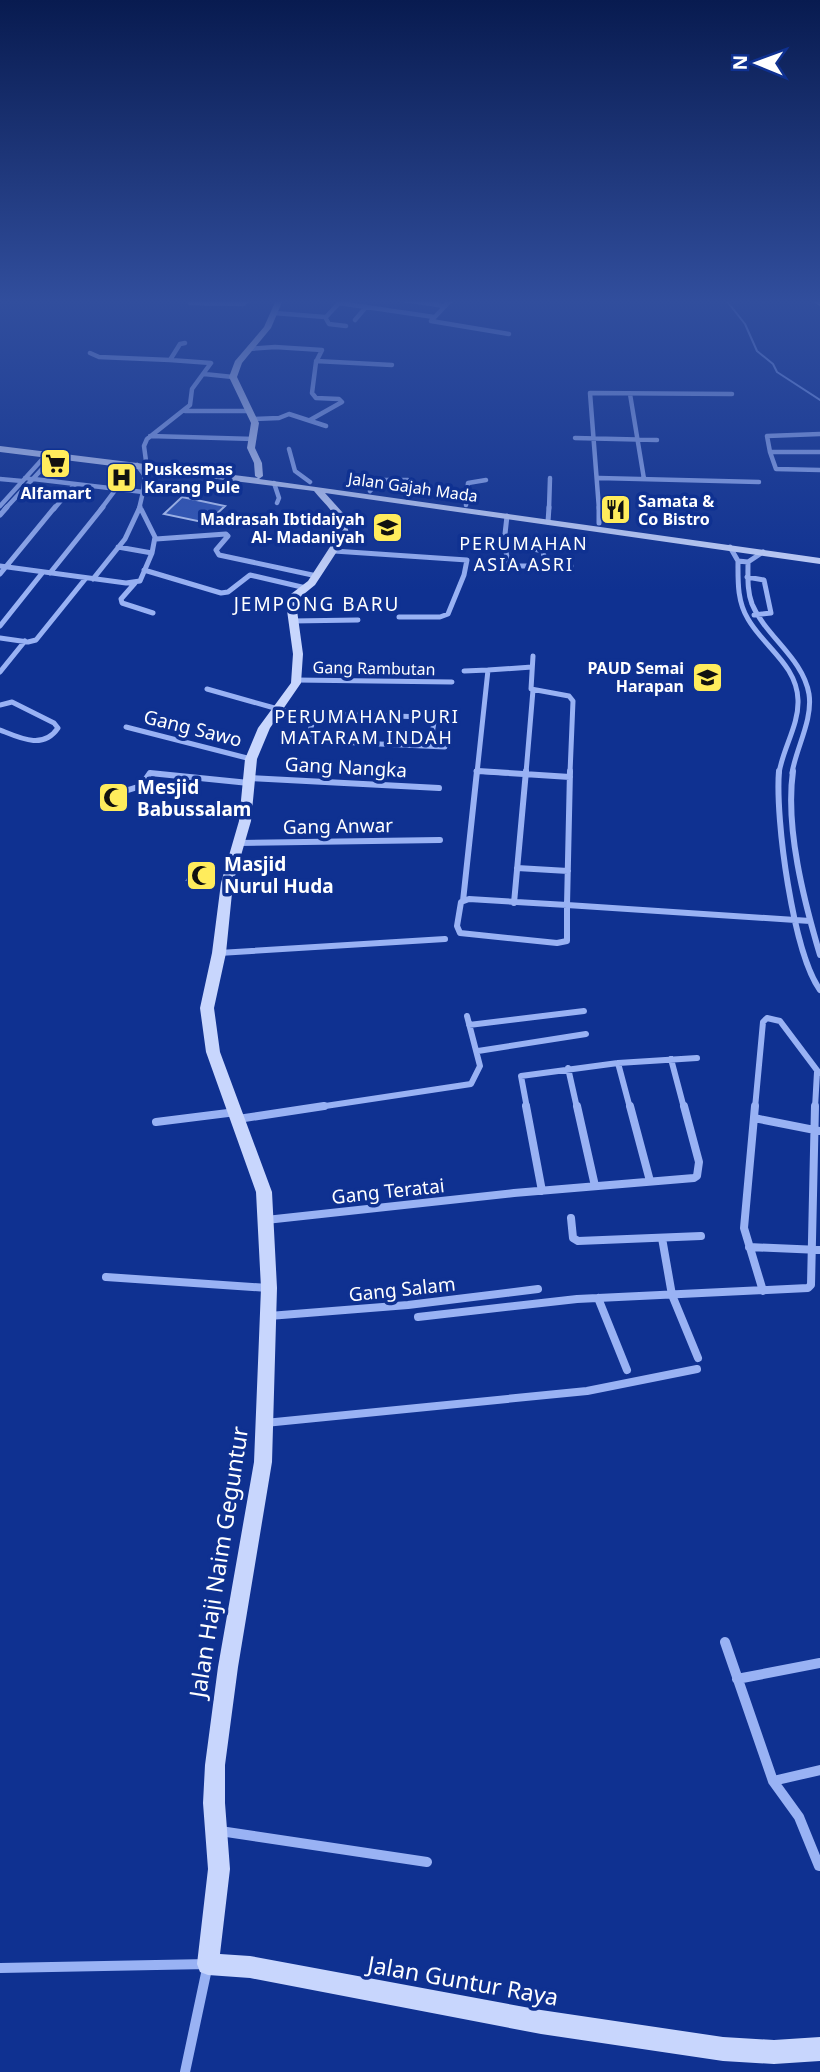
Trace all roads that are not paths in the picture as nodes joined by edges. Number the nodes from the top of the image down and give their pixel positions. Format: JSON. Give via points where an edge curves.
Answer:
{"nodes":[{"id":1,"x":188,"y":397,"type":"edge"},
{"id":2,"x":242,"y":397,"type":"edge"},
{"id":3,"x":319,"y":397,"type":"edge"},
{"id":4,"x":589,"y":397,"type":"edge"},
{"id":5,"x":630,"y":397,"type":"edge"},
{"id":6,"x":185,"y":411,"type":"junction"},
{"id":7,"x":250,"y":415,"type":"junction"},
{"id":8,"x":313,"y":419,"type":"junction"},
{"id":9,"x":326,"y":425,"type":"dead end"},
{"id":10,"x":820,"y":434,"type":"edge"},
{"id":11,"x":150,"y":436,"type":"junction"},
{"id":12,"x":575,"y":438,"type":"dead end"},
{"id":13,"x":595,"y":438,"type":"junction"},
{"id":14,"x":254,"y":439,"type":"junction"},
{"id":15,"x":636,"y":439,"type":"junction"},
{"id":16,"x":657,"y":439,"type":"dead end"},
{"id":17,"x":3,"y":447,"type":"edge"},
{"id":18,"x":289,"y":449,"type":"dead end"},
{"id":19,"x":770,"y":452,"type":"junction"},
{"id":20,"x":820,"y":452,"type":"edge"},
{"id":21,"x":51,"y":455,"type":"junction"},
{"id":22,"x":96,"y":458,"type":"junction"},
{"id":23,"x":141,"y":463,"type":"junction"},
{"id":24,"x":820,"y":470,"type":"edge"},
{"id":25,"x":211,"y":472,"type":"junction"},
{"id":26,"x":397,"y":472,"type":"dead end"},
{"id":27,"x":259,"y":476,"type":"junction"},
{"id":28,"x":550,"y":478,"type":"dead end"},
{"id":29,"x":599,"y":478,"type":"junction"},
{"id":30,"x":0,"y":479,"type":"edge"},
{"id":31,"x":32,"y":479,"type":"junction"},
{"id":32,"x":644,"y":479,"type":"junction"},
{"id":33,"x":23,"y":480,"type":"junction"},
{"id":34,"x":397,"y":480,"type":"junction"},
{"id":35,"x":408,"y":480,"type":"dead end"},
{"id":36,"x":486,"y":481,"type":"dead end"},
{"id":37,"x":274,"y":482,"type":"junction"},
{"id":38,"x":759,"y":482,"type":"dead end"},
{"id":39,"x":74,"y":485,"type":"junction"},
{"id":40,"x":313,"y":485,"type":"junction"},
{"id":41,"x":116,"y":489,"type":"junction"},
{"id":42,"x":370,"y":491,"type":"junction"},
{"id":43,"x":143,"y":492,"type":"junction"},
{"id":44,"x":357,"y":492,"type":"junction"},
{"id":45,"x":277,"y":503,"type":"dead end"},
{"id":46,"x":466,"y":505,"type":"junction"},
{"id":47,"x":0,"y":506,"type":"edge"},
{"id":48,"x":141,"y":509,"type":"junction"},
{"id":49,"x":0,"y":515,"type":"edge"},
{"id":50,"x":507,"y":516,"type":"junction"},
{"id":51,"x":549,"y":518,"type":"junction"},
{"id":52,"x":310,"y":523,"type":"dead end"},
{"id":53,"x":599,"y":523,"type":"junction"},
{"id":54,"x":344,"y":525,"type":"junction"},
{"id":55,"x":156,"y":539,"type":"junction"},
{"id":56,"x":504,"y":543,"type":"junction"},
{"id":57,"x":744,"y":546,"type":"junction"},
{"id":58,"x":118,"y":547,"type":"junction"},
{"id":59,"x":730,"y":547,"type":"junction"},
{"id":60,"x":334,"y":551,"type":"junction"},
{"id":61,"x":763,"y":552,"type":"junction"},
{"id":62,"x":152,"y":553,"type":"junction"},
{"id":63,"x":820,"y":554,"type":"edge"},
{"id":64,"x":738,"y":561,"type":"junction"},
{"id":65,"x":820,"y":561,"type":"edge"},
{"id":66,"x":748,"y":562,"type":"junction"},
{"id":67,"x":571,"y":566,"type":"dead end"},
{"id":68,"x":3,"y":567,"type":"edge"},
{"id":69,"x":546,"y":567,"type":"junction"},
{"id":70,"x":144,"y":570,"type":"junction"},
{"id":71,"x":43,"y":572,"type":"junction"},
{"id":72,"x":51,"y":573,"type":"junction"},
{"id":73,"x":0,"y":574,"type":"edge"},
{"id":74,"x":317,"y":576,"type":"junction"},
{"id":75,"x":747,"y":577,"type":"junction"},
{"id":76,"x":86,"y":578,"type":"junction"},
{"id":77,"x":93,"y":579,"type":"junction"},
{"id":78,"x":135,"y":583,"type":"junction"},
{"id":79,"x":306,"y":588,"type":"junction"},
{"id":80,"x":749,"y":589,"type":"junction"},
{"id":81,"x":766,"y":590,"type":"junction"},
{"id":82,"x":152,"y":613,"type":"dead end"},
{"id":83,"x":756,"y":615,"type":"junction"},
{"id":84,"x":746,"y":616,"type":"junction"},
{"id":85,"x":399,"y":617,"type":"dead end"},
{"id":86,"x":358,"y":620,"type":"dead end"},
{"id":87,"x":292,"y":621,"type":"junction"},
{"id":88,"x":0,"y":626,"type":"edge"},
{"id":89,"x":0,"y":638,"type":"edge"},
{"id":90,"x":24,"y":641,"type":"junction"},
{"id":91,"x":533,"y":656,"type":"dead end"},
{"id":92,"x":791,"y":657,"type":"junction"},
{"id":93,"x":782,"y":660,"type":"junction"},
{"id":94,"x":532,"y":667,"type":"junction"},
{"id":95,"x":488,"y":670,"type":"junction"},
{"id":96,"x":464,"y":671,"type":"dead end"},
{"id":97,"x":0,"y":672,"type":"edge"},
{"id":98,"x":296,"y":680,"type":"junction"},
{"id":99,"x":452,"y":682,"type":"dead end"},
{"id":100,"x":207,"y":689,"type":"dead end"},
{"id":101,"x":533,"y":690,"type":"junction"},
{"id":102,"x":0,"y":705,"type":"edge"},
{"id":103,"x":278,"y":710,"type":"junction"},
{"id":104,"x":315,"y":714,"type":"junction"},
{"id":105,"x":126,"y":727,"type":"dead end"},
{"id":106,"x":0,"y":730,"type":"edge"},
{"id":107,"x":430,"y":746,"type":"junction"},
{"id":108,"x":445,"y":747,"type":"dead end"},
{"id":109,"x":251,"y":759,"type":"junction"},
{"id":110,"x":476,"y":771,"type":"junction"},
{"id":111,"x":524,"y":774,"type":"junction"},
{"id":112,"x":570,"y":777,"type":"junction"},
{"id":113,"x":250,"y":781,"type":"junction"},
{"id":114,"x":439,"y":788,"type":"dead end"},
{"id":115,"x":128,"y":790,"type":"dead end"},
{"id":116,"x":780,"y":794,"type":"junction"},
{"id":117,"x":792,"y":795,"type":"junction"},
{"id":118,"x":439,"y":840,"type":"dead end"},
{"id":119,"x":238,"y":843,"type":"junction"},
{"id":120,"x":517,"y":868,"type":"junction"},
{"id":121,"x":568,"y":871,"type":"junction"},
{"id":122,"x":463,"y":901,"type":"junction"},
{"id":123,"x":514,"y":902,"type":"junction"},
{"id":124,"x":567,"y":907,"type":"junction"},
{"id":125,"x":796,"y":921,"type":"junction"},
{"id":126,"x":810,"y":921,"type":"junction"},
{"id":127,"x":445,"y":939,"type":"dead end"},
{"id":128,"x":219,"y":953,"type":"junction"},
{"id":129,"x":820,"y":955,"type":"edge"},
{"id":130,"x":820,"y":990,"type":"edge"},
{"id":131,"x":584,"y":1011,"type":"dead end"},
{"id":132,"x":586,"y":1034,"type":"dead end"},
{"id":133,"x":478,"y":1051,"type":"junction"},
{"id":134,"x":697,"y":1058,"type":"dead end"},
{"id":135,"x":671,"y":1059,"type":"junction"},
{"id":136,"x":618,"y":1063,"type":"junction"},
{"id":137,"x":568,"y":1068,"type":"junction"},
{"id":138,"x":818,"y":1073,"type":"edge"},
{"id":139,"x":232,"y":1115,"type":"junction"},
{"id":140,"x":754,"y":1118,"type":"junction"},
{"id":141,"x":156,"y":1122,"type":"dead end"},
{"id":142,"x":816,"y":1130,"type":"edge"},
{"id":143,"x":650,"y":1181,"type":"junction"},
{"id":144,"x":595,"y":1186,"type":"junction"},
{"id":145,"x":542,"y":1191,"type":"junction"},
{"id":146,"x":571,"y":1219,"type":"dead end"},
{"id":147,"x":266,"y":1220,"type":"junction"},
{"id":148,"x":701,"y":1236,"type":"dead end"},
{"id":149,"x":662,"y":1238,"type":"junction"},
{"id":150,"x":749,"y":1247,"type":"junction"},
{"id":151,"x":817,"y":1250,"type":"edge"},
{"id":152,"x":106,"y":1277,"type":"dead end"},
{"id":153,"x":263,"y":1288,"type":"junction"},
{"id":154,"x":538,"y":1289,"type":"dead end"},
{"id":155,"x":763,"y":1291,"type":"junction"},
{"id":156,"x":672,"y":1295,"type":"junction"},
{"id":157,"x":598,"y":1298,"type":"junction"},
{"id":158,"x":268,"y":1317,"type":"junction"},
{"id":159,"x":418,"y":1317,"type":"dead end"},
{"id":160,"x":698,"y":1358,"type":"dead end"},
{"id":161,"x":697,"y":1369,"type":"dead end"},
{"id":162,"x":627,"y":1370,"type":"dead end"},
{"id":163,"x":265,"y":1423,"type":"junction"},
{"id":164,"x":725,"y":1642,"type":"dead end"},
{"id":165,"x":820,"y":1663,"type":"edge"},
{"id":166,"x":737,"y":1679,"type":"junction"},
{"id":167,"x":820,"y":1770,"type":"edge"},
{"id":168,"x":773,"y":1781,"type":"junction"},
{"id":169,"x":215,"y":1831,"type":"junction"},
{"id":170,"x":427,"y":1862,"type":"dead end"},
{"id":171,"x":820,"y":1869,"type":"edge"},
{"id":172,"x":195,"y":1964,"type":"junction"},
{"id":173,"x":0,"y":1968,"type":"edge"},
{"id":174,"x":820,"y":2049,"type":"edge"},
{"id":175,"x":185,"y":2072,"type":"edge"}],
"edges":[{"from":1,"to":6,"type":"street","via":[[190,404]]},
{"from":2,"to":7,"type":"street"},
{"from":3,"to":8,"type":"street","via":[[342,402]]},
{"from":4,"to":13,"type":"street"},
{"from":5,"to":15,"type":"street"},
{"from":6,"to":7,"type":"street"},
{"from":6,"to":11,"type":"street"},
{"from":7,"to":8,"type":"street"},
{"from":7,"to":14,"type":"street"},
{"from":8,"to":9,"type":"street"},
{"from":10,"to":19,"type":"street","via":[[767,436]]},
{"from":11,"to":14,"type":"street"},
{"from":11,"to":23,"type":"street"},
{"from":12,"to":13,"type":"street"},
{"from":13,"to":15,"type":"street"},
{"from":13,"to":29,"type":"street"},
{"from":14,"to":27,"type":"street","via":[[251,448]]},
{"from":15,"to":16,"type":"street"},
{"from":15,"to":32,"type":"street"},
{"from":17,"to":21,"type":"street","name":"Jalan Gajah Mada"},
{"from":17,"to":22,"type":"street","name":"Jalan Gajah Mada"},
{"from":18,"to":40,"type":"street","via":[[295,471]]},
{"from":19,"to":20,"type":"street"},
{"from":19,"to":24,"type":"street","via":[[776,470]]},
{"from":21,"to":22,"type":"street","name":"Jalan Gajah Mada"},
{"from":21,"to":31,"type":"street"},
{"from":21,"to":33,"type":"street"},
{"from":22,"to":23,"type":"street","name":"Jalan Gajah Mada"},
{"from":23,"to":25,"type":"street","name":"Jalan Gajah Mada"},
{"from":23,"to":43,"type":"street"},
{"from":25,"to":27,"type":"street","name":"Jalan Gajah Mada"},
{"from":25,"to":37,"type":"street","name":"Jalan Gajah Mada"},
{"from":26,"to":34,"type":"street"},
{"from":27,"to":40,"type":"street","name":"Jalan Gajah Mada"},
{"from":28,"to":51,"type":"street"},
{"from":29,"to":32,"type":"street"},
{"from":29,"to":53,"type":"street"},
{"from":30,"to":33,"type":"street"},
{"from":31,"to":33,"type":"street"},
{"from":31,"to":39,"type":"street"},
{"from":31,"to":49,"type":"street"},
{"from":32,"to":38,"type":"street"},
{"from":33,"to":47,"type":"street"},
{"from":34,"to":35,"type":"street"},
{"from":34,"to":42,"type":"street","via":[[380,480]]},
{"from":36,"to":46,"type":"street","via":[[468,483]]},
{"from":37,"to":40,"type":"street","name":"Jalan Gajah Mada"},
{"from":37,"to":45,"type":"street"},
{"from":39,"to":41,"type":"street"},
{"from":39,"to":68,"type":"street"},
{"from":40,"to":44,"type":"street","name":"Jalan Gajah Mada"},
{"from":40,"to":54,"type":"street"},
{"from":41,"to":43,"type":"street"},
{"from":41,"to":72,"type":"street"},
{"from":42,"to":44,"type":"street","name":"Jalan Gajah Mada"},
{"from":42,"to":46,"type":"street","name":"Jalan Gajah Mada"},
{"from":43,"to":48,"type":"street"},
{"from":44,"to":50,"type":"street","name":"Jalan Gajah Mada"},
{"from":46,"to":51,"type":"street","name":"Jalan Gajah Mada"},
{"from":48,"to":55,"type":"street"},
{"from":48,"to":58,"type":"street"},
{"from":50,"to":51,"type":"street","name":"Jalan Gajah Mada"},
{"from":50,"to":56,"type":"street"},
{"from":51,"to":53,"type":"street","name":"Jalan Gajah Mada"},
{"from":51,"to":59,"type":"street","name":"Jalan Gajah Mada"},
{"from":52,"to":54,"type":"street"},
{"from":53,"to":57,"type":"street","name":"Jalan Gajah Mada"},
{"from":54,"to":60,"type":"street"},
{"from":55,"to":62,"type":"street"},
{"from":55,"to":74,"type":"street","via":[[226,534],[216,550],[219,555]]},
{"from":56,"to":69,"type":"street","via":[[543,551]]},
{"from":56,"to":69,"type":"street","via":[[510,567]]},
{"from":57,"to":59,"type":"street","name":"Jalan Gajah Mada"},
{"from":57,"to":61,"type":"street","name":"Jalan Gajah Mada"},
{"from":57,"to":63,"type":"street","name":"Jalan Gajah Mada"},
{"from":58,"to":62,"type":"street"},
{"from":58,"to":77,"type":"street"},
{"from":59,"to":64,"type":"street"},
{"from":60,"to":74,"type":"street"},
{"from":60,"to":85,"type":"street","via":[[462,557],[468,562],[448,614]]},
{"from":61,"to":65,"type":"street","name":"Jalan Gajah Mada"},
{"from":61,"to":66,"type":"street"},
{"from":62,"to":70,"type":"street"},
{"from":64,"to":66,"type":"street"},
{"from":64,"to":84,"type":"street","via":[[738,592]]},
{"from":66,"to":75,"type":"street"},
{"from":67,"to":69,"type":"street"},
{"from":68,"to":71,"type":"street"},
{"from":68,"to":73,"type":"street"},
{"from":70,"to":78,"type":"street"},
{"from":70,"to":79,"type":"street","via":[[221,593],[250,575]]},
{"from":71,"to":72,"type":"street"},
{"from":71,"to":88,"type":"street"},
{"from":72,"to":76,"type":"street"},
{"from":74,"to":79,"type":"street"},
{"from":75,"to":80,"type":"street"},
{"from":75,"to":81,"type":"street","via":[[764,580]]},
{"from":76,"to":77,"type":"street"},
{"from":76,"to":90,"type":"street","via":[[38,638]]},
{"from":77,"to":78,"type":"street"},
{"from":78,"to":82,"type":"street","via":[[122,603]]},
{"from":79,"to":87,"type":"street","via":[[291,603]]},
{"from":80,"to":81,"type":"street"},
{"from":80,"to":83,"type":"street"},
{"from":81,"to":83,"type":"street","via":[[771,613]]},
{"from":83,"to":84,"type":"street"},
{"from":83,"to":92,"type":"street"},
{"from":84,"to":93,"type":"street"},
{"from":86,"to":87,"type":"street"},
{"from":87,"to":98,"type":"street","via":[[298,654]]},
{"from":89,"to":90,"type":"street"},
{"from":90,"to":97,"type":"street"},
{"from":91,"to":94,"type":"street"},
{"from":92,"to":93,"type":"street"},
{"from":92,"to":117,"type":"street","via":[[810,700],[798,741]]},
{"from":93,"to":116,"type":"street","via":[[790,670],[798,711],[782,757]]},
{"from":94,"to":95,"type":"street"},
{"from":94,"to":101,"type":"street"},
{"from":95,"to":96,"type":"street"},
{"from":95,"to":110,"type":"street"},
{"from":98,"to":99,"type":"street","name":"Gang Rambutan"},
{"from":98,"to":103,"type":"street"},
{"from":100,"to":103,"type":"street"},
{"from":101,"to":111,"type":"street"},
{"from":101,"to":112,"type":"street","via":[[573,697]]},
{"from":102,"to":106,"type":"street","via":[[15,704],[54,723],[58,730],[36,742]]},
{"from":103,"to":104,"type":"street"},
{"from":103,"to":109,"type":"street","via":[[264,728]]},
{"from":104,"to":107,"type":"street","via":[[309,734],[315,741]]},
{"from":104,"to":107,"type":"street","via":[[429,717],[434,722]]},
{"from":105,"to":109,"type":"street","name":"Gang Sawo"},
{"from":107,"to":108,"type":"street"},
{"from":109,"to":113,"type":"street","name":"Jalan Haji Naim Geguntur"},
{"from":110,"to":111,"type":"street"},
{"from":110,"to":122,"type":"street"},
{"from":111,"to":112,"type":"street"},
{"from":111,"to":120,"type":"street"},
{"from":112,"to":121,"type":"street"},
{"from":113,"to":114,"type":"street","name":"Gang Nangka"},
{"from":113,"to":115,"type":"street","name":"Gang Nangka","via":[[150,772],[141,786]]},
{"from":113,"to":119,"type":"street","name":"Jalan Haji Naim Geguntur"},
{"from":116,"to":117,"type":"street"},
{"from":116,"to":125,"type":"street"},
{"from":117,"to":126,"type":"street"},
{"from":118,"to":119,"type":"street","name":"Gang Anwar"},
{"from":119,"to":128,"type":"street","name":"Jalan Haji Naim Geguntur","via":[[227,883]]},
{"from":120,"to":121,"type":"street"},
{"from":120,"to":123,"type":"street"},
{"from":121,"to":124,"type":"street"},
{"from":122,"to":123,"type":"street"},
{"from":122,"to":124,"type":"street","via":[[457,926],[462,935],[557,943],[567,941]]},
{"from":123,"to":124,"type":"street"},
{"from":124,"to":125,"type":"street"},
{"from":125,"to":126,"type":"street"},
{"from":125,"to":130,"type":"street"},
{"from":126,"to":129,"type":"street"},
{"from":127,"to":128,"type":"street"},
{"from":128,"to":139,"type":"street","name":"Jalan Haji Naim Geguntur","via":[[207,1019]]},
{"from":131,"to":133,"type":"street","via":[[468,1021]]},
{"from":132,"to":133,"type":"street"},
{"from":133,"to":139,"type":"street","via":[[480,1066],[471,1084]]},
{"from":134,"to":135,"type":"street"},
{"from":135,"to":136,"type":"street"},
{"from":135,"to":143,"type":"street","name":"Gang Teratai","via":[[699,1162],[697,1176]]},
{"from":136,"to":137,"type":"street"},
{"from":136,"to":143,"type":"street"},
{"from":137,"to":144,"type":"street"},
{"from":137,"to":145,"type":"street","via":[[521,1076]]},
{"from":138,"to":140,"type":"street","via":[[780,1021],[767,1018]]},
{"from":138,"to":142,"type":"street"},
{"from":139,"to":141,"type":"street"},
{"from":139,"to":147,"type":"street","name":"Jalan Haji Naim Geguntur","via":[[264,1192]]},
{"from":140,"to":142,"type":"street"},
{"from":140,"to":150,"type":"street","via":[[744,1228]]},
{"from":142,"to":151,"type":"street"},
{"from":143,"to":144,"type":"street","name":"Gang Teratai"},
{"from":144,"to":145,"type":"street","name":"Gang Teratai"},
{"from":145,"to":147,"type":"street","name":"Gang Teratai"},
{"from":146,"to":149,"type":"street","via":[[573,1238],[578,1241]]},
{"from":147,"to":153,"type":"street","name":"Jalan Haji Naim Geguntur"},
{"from":148,"to":149,"type":"street"},
{"from":149,"to":156,"type":"street"},
{"from":150,"to":151,"type":"street"},
{"from":150,"to":155,"type":"street"},
{"from":151,"to":155,"type":"street","via":[[811,1285]]},
{"from":152,"to":153,"type":"street"},
{"from":153,"to":158,"type":"street","name":"Jalan Haji Naim Geguntur"},
{"from":154,"to":158,"type":"street","name":"Gang Salam"},
{"from":155,"to":156,"type":"street"},
{"from":156,"to":157,"type":"street"},
{"from":156,"to":160,"type":"street"},
{"from":157,"to":159,"type":"street"},
{"from":157,"to":162,"type":"street"},
{"from":158,"to":163,"type":"street","name":"Jalan Haji Naim Geguntur"},
{"from":161,"to":163,"type":"street","via":[[592,1390]]},
{"from":163,"to":169,"type":"street","name":"Jalan Haji Naim Geguntur","via":[[260,1483],[216,1751]]},
{"from":164,"to":166,"type":"street"},
{"from":165,"to":166,"type":"street"},
{"from":166,"to":168,"type":"street"},
{"from":167,"to":168,"type":"street"},
{"from":168,"to":171,"type":"street","via":[[799,1817]]},
{"from":169,"to":170,"type":"street"},
{"from":169,"to":172,"type":"street","name":"Jalan Haji Naim Geguntur","via":[[219,1869]]},
{"from":172,"to":173,"type":"street"},
{"from":172,"to":174,"type":"street","name":"Jalan Guntur Raya","via":[[250,1968],[541,2022],[763,2052]]},
{"from":172,"to":175,"type":"street"}]}
